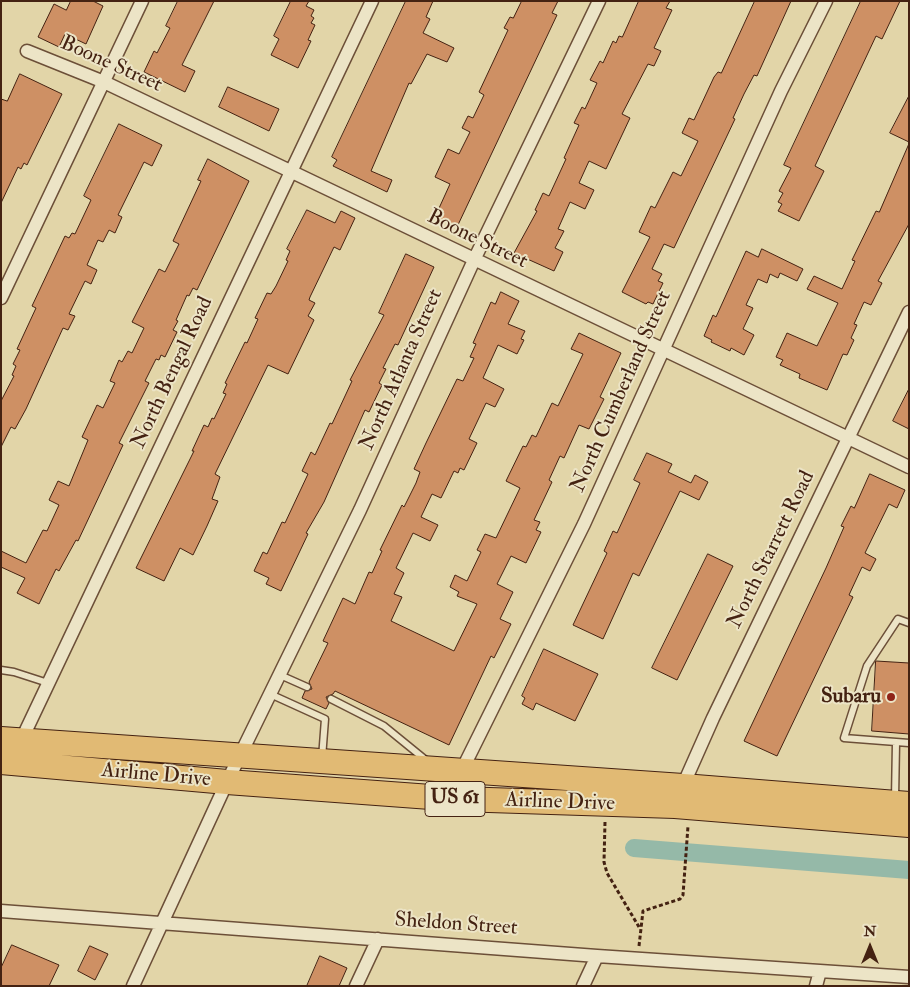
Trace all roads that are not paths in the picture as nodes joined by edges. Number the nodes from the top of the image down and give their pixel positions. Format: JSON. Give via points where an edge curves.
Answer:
{"nodes":[{"id":1,"x":142,"y":1,"type":"edge"},
{"id":2,"x":372,"y":1,"type":"edge"},
{"id":3,"x":599,"y":1,"type":"edge"},
{"id":4,"x":826,"y":1,"type":"edge"},
{"id":5,"x":27,"y":51,"type":"dead end"},
{"id":6,"x":104,"y":82,"type":"junction"},
{"id":7,"x":291,"y":172,"type":"junction"},
{"id":8,"x":474,"y":260,"type":"junction"},
{"id":9,"x":1,"y":298,"type":"edge"},
{"id":10,"x":909,"y":312,"type":"edge"},
{"id":11,"x":662,"y":350,"type":"junction"},
{"id":12,"x":848,"y":439,"type":"junction"},
{"id":13,"x":909,"y":467,"type":"edge"},
{"id":14,"x":909,"y":623,"type":"edge"},
{"id":15,"x":1,"y":670,"type":"edge"},
{"id":16,"x":280,"y":675,"type":"junction"},
{"id":17,"x":48,"y":683,"type":"junction"},
{"id":18,"x":307,"y":687,"type":"dead end"},
{"id":19,"x":270,"y":694,"type":"junction"},
{"id":20,"x":330,"y":699,"type":"dead end"},
{"id":21,"x":896,"y":743,"type":"junction"},
{"id":22,"x":909,"y":744,"type":"edge"},
{"id":23,"x":10,"y":751,"type":"edge"},
{"id":24,"x":241,"y":755,"type":"junction"},
{"id":25,"x":322,"y":762,"type":"junction"},
{"id":26,"x":438,"y":770,"type":"junction"},
{"id":27,"x":461,"y":772,"type":"junction"},
{"id":28,"x":227,"y":782,"type":"junction"},
{"id":29,"x":679,"y":796,"type":"junction"},
{"id":30,"x":458,"y":799,"type":"junction"},
{"id":31,"x":902,"y":804,"type":"edge"},
{"id":32,"x":909,"y":825,"type":"edge"},
{"id":33,"x":1,"y":910,"type":"edge"},
{"id":34,"x":163,"y":924,"type":"junction"},
{"id":35,"x":378,"y":939,"type":"junction"},
{"id":36,"x":597,"y":956,"type":"junction"},
{"id":37,"x":820,"y":971,"type":"junction"},
{"id":38,"x":909,"y":978,"type":"edge"},
{"id":39,"x":133,"y":986,"type":"edge"},
{"id":40,"x":356,"y":986,"type":"edge"},
{"id":41,"x":583,"y":986,"type":"edge"},
{"id":42,"x":816,"y":986,"type":"edge"}],
"edges":[{"from":1,"to":6,"type":"street"},
{"from":2,"to":7,"type":"street","name":"North Bengal Road"},
{"from":3,"to":8,"type":"street","name":"North Atlanta Street"},
{"from":4,"to":11,"type":"street","name":"North Cumberland Street"},
{"from":5,"to":6,"type":"street","name":"Boone Street"},
{"from":6,"to":7,"type":"street","name":"Boone Street"},
{"from":6,"to":9,"type":"street"},
{"from":7,"to":8,"type":"street","name":"Boone Street"},
{"from":7,"to":17,"type":"street","name":"North Bengal Road"},
{"from":8,"to":11,"type":"street","name":"Boone Street"},
{"from":8,"to":16,"type":"street","name":"North Atlanta Street","via":[[360,510]]},
{"from":10,"to":12,"type":"street","name":"North Starrett Road"},
{"from":11,"to":12,"type":"street","name":"Boone Street"},
{"from":11,"to":27,"type":"street","name":"North Cumberland Street","via":[[584,524]]},
{"from":12,"to":13,"type":"street","name":"Boone Street"},
{"from":12,"to":29,"type":"street","name":"North Starrett Road","via":[[713,718]]},
{"from":14,"to":21,"type":"lane","via":[[898,619],[867,666],[844,738]]},
{"from":15,"to":17,"type":"lane"},
{"from":16,"to":18,"type":"lane"},
{"from":16,"to":19,"type":"street","name":"North Atlanta Street"},
{"from":17,"to":23,"type":"street","name":"North Bengal Road"},
{"from":19,"to":24,"type":"street","name":"North Atlanta Street"},
{"from":19,"to":25,"type":"lane","via":[[325,719]]},
{"from":20,"to":26,"type":"lane","via":[[384,726]]},
{"from":21,"to":22,"type":"lane"},
{"from":21,"to":31,"type":"lane"},
{"from":23,"to":24,"type":"highway","name":"Airline Drive","number":"US 61"},
{"from":23,"to":28,"type":"highway","name":"Airline Drive","number":"US 61"},
{"from":24,"to":25,"type":"highway","name":"Airline Drive","number":"US 61"},
{"from":24,"to":28,"type":"street","name":"North Atlanta Street"},
{"from":25,"to":26,"type":"highway","name":"Airline Drive","number":"US 61"},
{"from":26,"to":27,"type":"highway","name":"Airline Drive","number":"US 61"},
{"from":27,"to":29,"type":"highway","name":"Airline Drive","number":"US 61"},
{"from":27,"to":30,"type":"street","name":"North Cumberland Street"},
{"from":28,"to":30,"type":"highway","name":"Airline Drive","number":"US 61"},
{"from":28,"to":34,"type":"street","name":"North Atlanta Street"},
{"from":29,"to":30,"type":"highway","name":"Airline Drive","number":"US 61","via":[[606,804]]},
{"from":29,"to":31,"type":"highway","name":"Airline Drive","number":"US 61"},
{"from":29,"to":32,"type":"highway","name":"Airline Drive","number":"US 61"},
{"from":33,"to":34,"type":"street","name":"Sheldon Street"},
{"from":34,"to":35,"type":"street","name":"Sheldon Street"},
{"from":34,"to":39,"type":"street","name":"North Atlanta Street"},
{"from":35,"to":36,"type":"street","name":"Sheldon Street"},
{"from":35,"to":40,"type":"street"},
{"from":36,"to":37,"type":"street","name":"Sheldon Street"},
{"from":36,"to":41,"type":"street"},
{"from":37,"to":38,"type":"street","name":"Sheldon Street"},
{"from":37,"to":42,"type":"street"}]}
